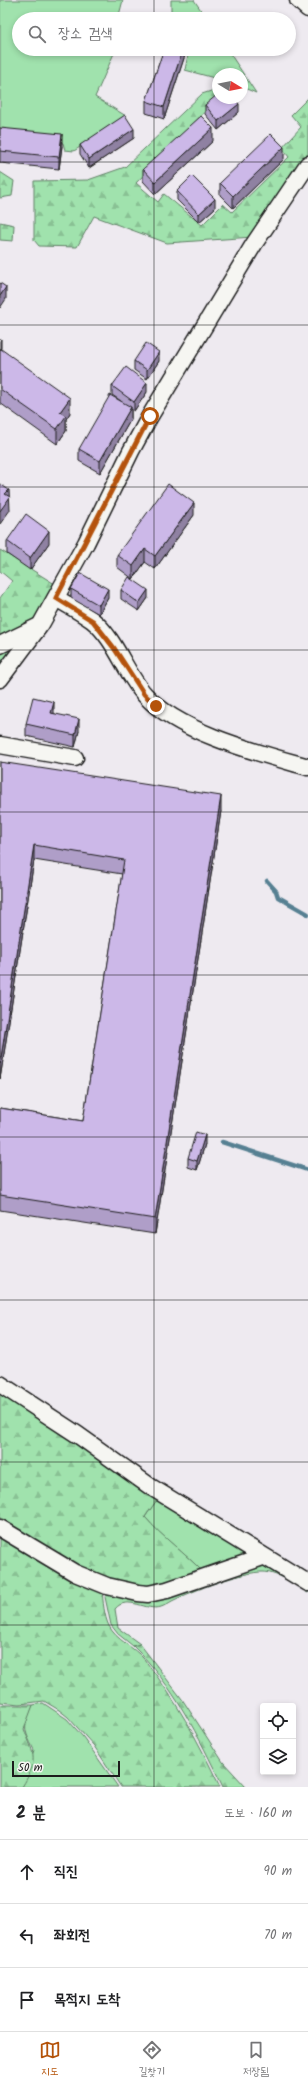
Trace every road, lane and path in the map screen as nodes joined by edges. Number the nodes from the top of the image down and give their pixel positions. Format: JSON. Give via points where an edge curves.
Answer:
{"nodes":[{"id":1,"x":298,"y":0,"type":"edge"},
{"id":2,"x":308,"y":9,"type":"edge"},
{"id":3,"x":308,"y":164,"type":"edge"},
{"id":4,"x":56,"y":598,"type":"junction"},
{"id":5,"x":41,"y":624,"type":"junction"},
{"id":6,"x":0,"y":645,"type":"edge"},
{"id":7,"x":0,"y":679,"type":"edge"},
{"id":8,"x":0,"y":746,"type":"edge"},
{"id":9,"x":74,"y":758,"type":"dead end"},
{"id":10,"x":308,"y":767,"type":"edge"},
{"id":11,"x":0,"y":1384,"type":"edge"},
{"id":12,"x":0,"y":1528,"type":"edge"},
{"id":13,"x":263,"y":1557,"type":"junction"},
{"id":14,"x":308,"y":1583,"type":"edge"}],
"edges":[{"from":1,"to":2,"type":"street"},
{"from":3,"to":4,"type":"street","via":[[254,244],[170,382],[131,451]]},
{"from":4,"to":5,"type":"street"},
{"from":4,"to":10,"type":"street","via":[[93,621],[144,694],[172,717],[217,738]]},
{"from":5,"to":6,"type":"street"},
{"from":5,"to":7,"type":"street"},
{"from":8,"to":9,"type":"street"},
{"from":11,"to":13,"type":"street","via":[[151,1487]]},
{"from":12,"to":13,"type":"street","via":[[75,1573],[107,1586],[138,1593],[148,1594],[167,1590]]},
{"from":13,"to":14,"type":"street"}]}
